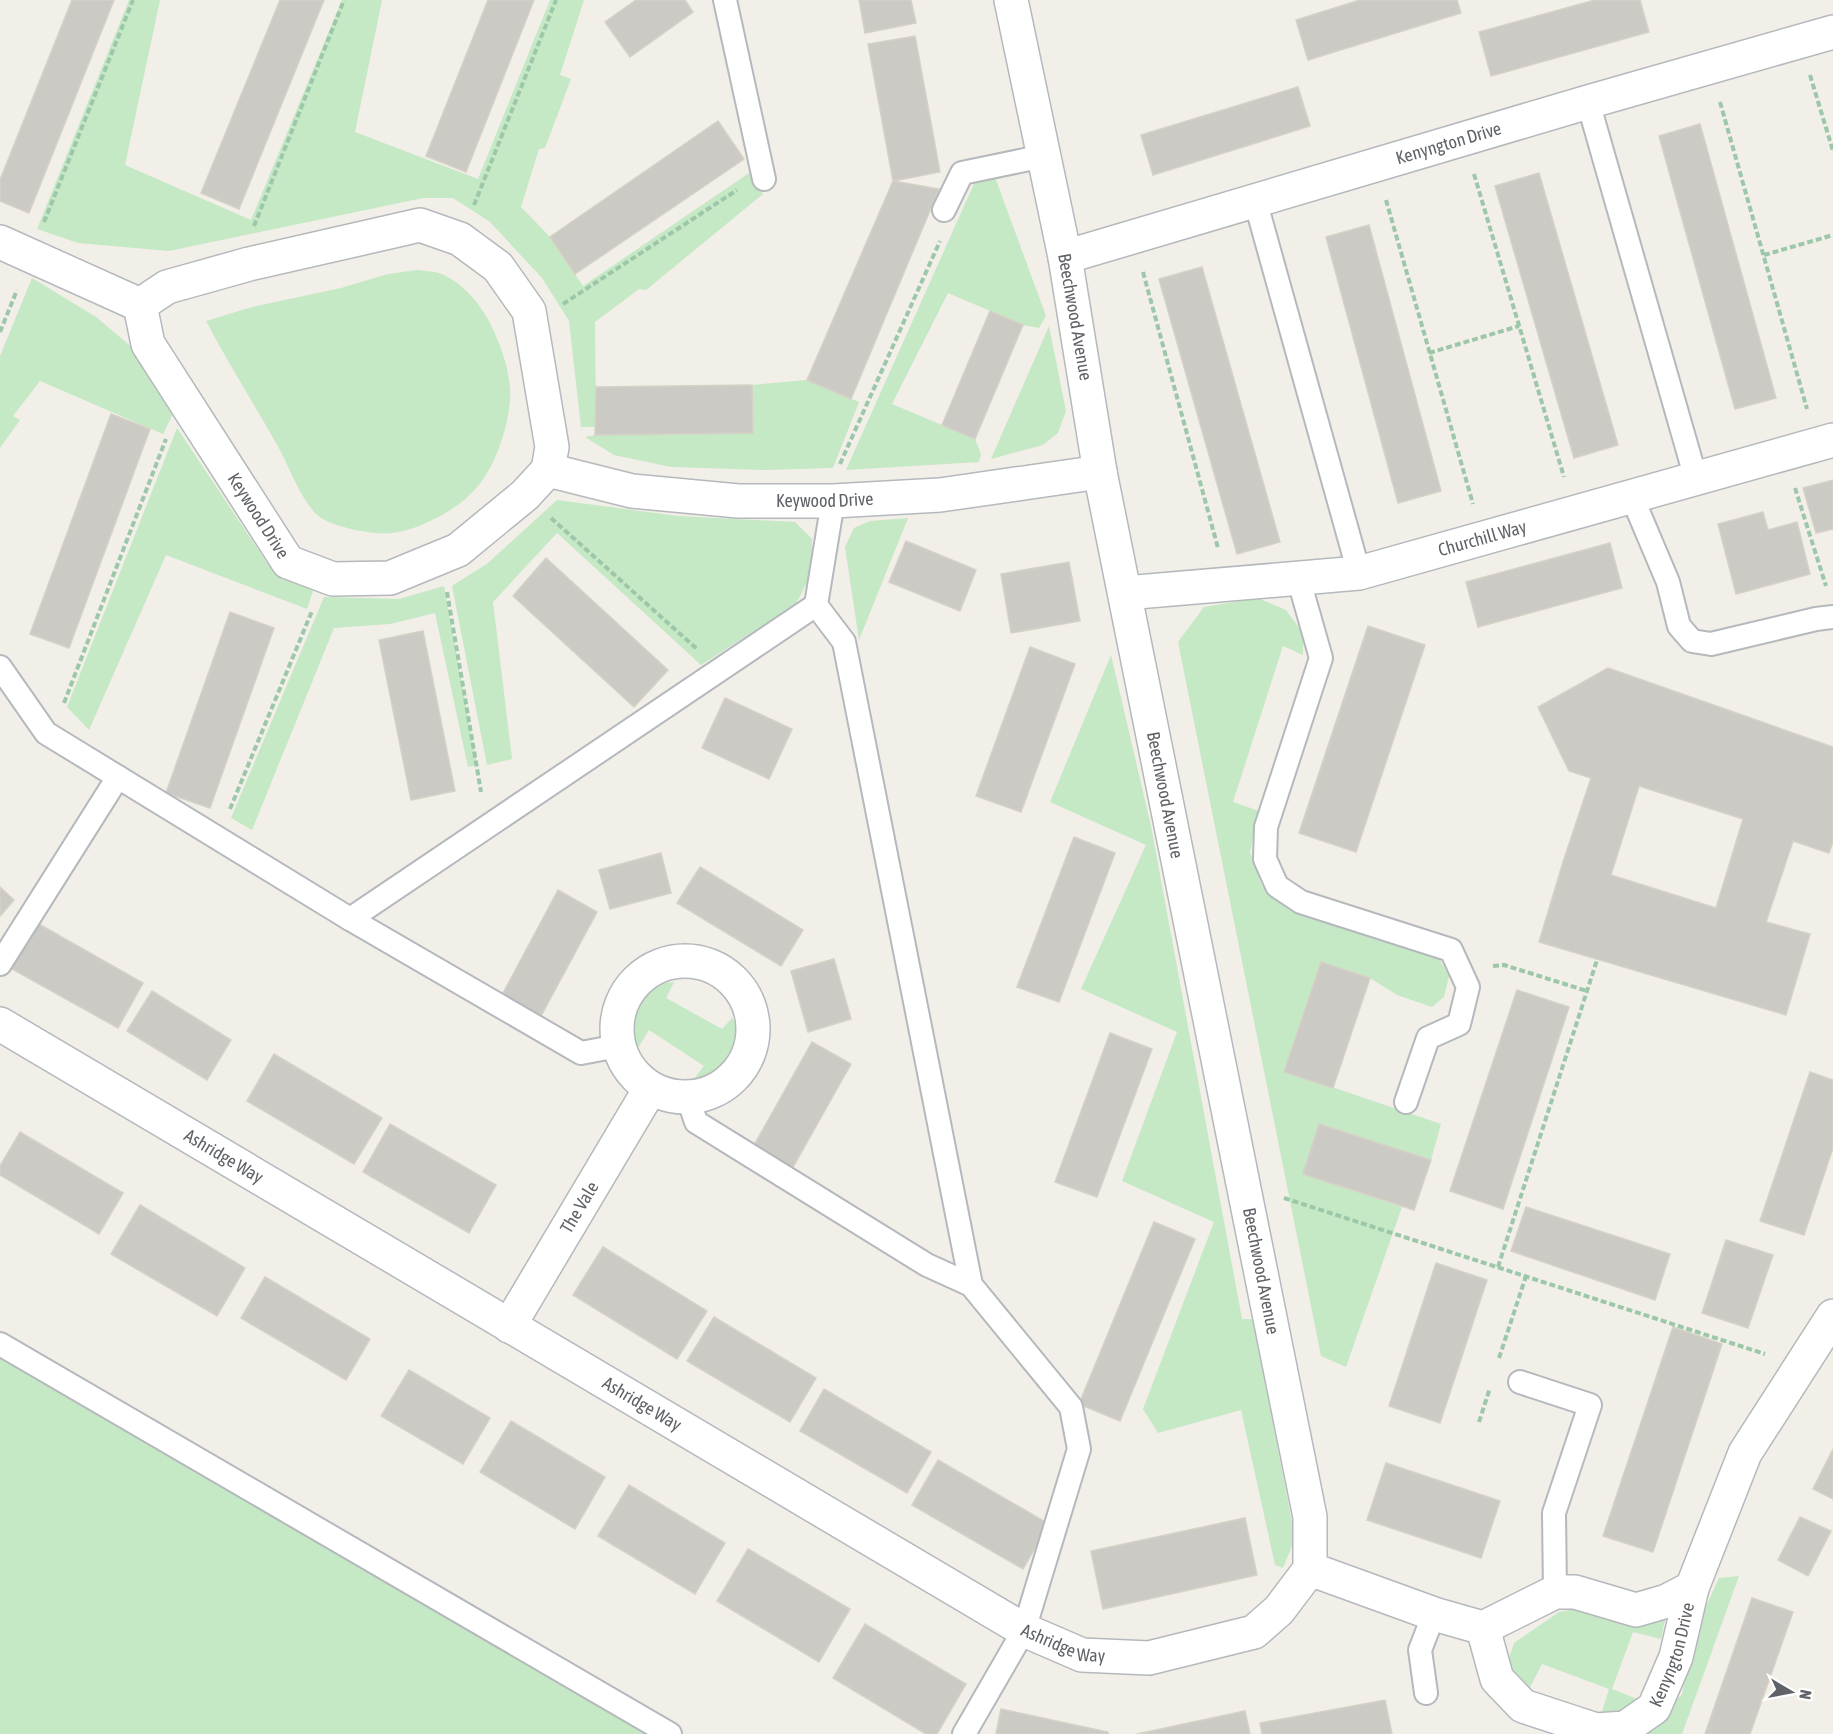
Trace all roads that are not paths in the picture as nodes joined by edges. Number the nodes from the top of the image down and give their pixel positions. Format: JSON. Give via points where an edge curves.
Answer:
{"nodes":[{"id":1,"x":725,"y":0,"type":"edge"},
{"id":2,"x":1011,"y":0,"type":"edge"},
{"id":3,"x":1833,"y":32,"type":"edge"},
{"id":4,"x":1588,"y":102,"type":"junction"},
{"id":5,"x":1044,"y":156,"type":"junction"},
{"id":6,"x":763,"y":176,"type":"road end"},
{"id":7,"x":1256,"y":200,"type":"junction"},
{"id":8,"x":944,"y":210,"type":"dead end"},
{"id":9,"x":0,"y":242,"type":"edge"},
{"id":10,"x":1065,"y":257,"type":"junction"},
{"id":11,"x":140,"y":304,"type":"junction"},
{"id":12,"x":1825,"y":442,"type":"edge"},
{"id":13,"x":548,"y":470,"type":"junction"},
{"id":14,"x":1100,"y":472,"type":"junction"},
{"id":15,"x":1696,"y":479,"type":"junction"},
{"id":16,"x":1632,"y":497,"type":"junction"},
{"id":17,"x":828,"y":501,"type":"junction"},
{"id":18,"x":1359,"y":573,"type":"junction"},
{"id":19,"x":1298,"y":577,"type":"junction"},
{"id":20,"x":1125,"y":593,"type":"junction"},
{"id":21,"x":816,"y":605,"type":"junction"},
{"id":22,"x":1833,"y":617,"type":"edge"},
{"id":23,"x":0,"y":667,"type":"edge"},
{"id":24,"x":118,"y":777,"type":"junction"},
{"id":25,"x":350,"y":919,"type":"junction"},
{"id":26,"x":0,"y":964,"type":"edge"},
{"id":27,"x":0,"y":1024,"type":"edge"},
{"id":28,"x":618,"y":1046,"type":"junction"},
{"id":29,"x":650,"y":1089,"type":"junction"},
{"id":30,"x":688,"y":1098,"type":"junction"},
{"id":31,"x":1406,"y":1102,"type":"dead end"},
{"id":32,"x":971,"y":1285,"type":"junction"},
{"id":33,"x":1833,"y":1316,"type":"edge"},
{"id":34,"x":509,"y":1326,"type":"junction"},
{"id":35,"x":0,"y":1344,"type":"edge"},
{"id":36,"x":1520,"y":1382,"type":"dead end"},
{"id":37,"x":1304,"y":1577,"type":"junction"},
{"id":38,"x":1692,"y":1588,"type":"junction"},
{"id":39,"x":1555,"y":1592,"type":"junction"},
{"id":40,"x":1434,"y":1614,"type":"junction"},
{"id":41,"x":1483,"y":1628,"type":"junction"},
{"id":42,"x":1024,"y":1630,"type":"junction"},
{"id":43,"x":1426,"y":1693,"type":"dead end"},
{"id":44,"x":670,"y":1734,"type":"edge"},
{"id":45,"x":964,"y":1734,"type":"edge"}],
"edges":[{"from":1,"to":6,"type":"lane"},
{"from":2,"to":5,"type":"street","name":"Beechwood Avenue"},
{"from":3,"to":4,"type":"street","name":"Kenyngton Drive"},
{"from":4,"to":7,"type":"street","name":"Kenyngton Drive"},
{"from":4,"to":15,"type":"lane"},
{"from":5,"to":8,"type":"lane","via":[[962,173]]},
{"from":5,"to":10,"type":"street","name":"Beechwood Avenue"},
{"from":7,"to":10,"type":"street","name":"Kenyngton Drive"},
{"from":7,"to":18,"type":"lane"},
{"from":9,"to":11,"type":"street"},
{"from":10,"to":14,"type":"street","name":"Beechwood Avenue"},
{"from":11,"to":13,"type":"street","via":[[167,287],[420,225],[460,239],[498,267],[529,311],[552,447]]},
{"from":11,"to":13,"type":"street","name":"Keywood Drive","via":[[148,345],[288,562],[322,576],[390,578],[458,550],[525,495]]},
{"from":12,"to":15,"type":"street","name":"Churchill Way"},
{"from":13,"to":17,"type":"street","name":"Keywood Drive","via":[[632,492],[738,501]]},
{"from":14,"to":17,"type":"street","name":"Keywood Drive","via":[[940,495]]},
{"from":14,"to":20,"type":"street","name":"Beechwood Avenue"},
{"from":15,"to":16,"type":"street","name":"Churchill Way"},
{"from":16,"to":18,"type":"street","name":"Churchill Way"},
{"from":16,"to":22,"type":"lane","via":[[1668,582],[1679,626],[1692,641],[1711,645]]},
{"from":17,"to":21,"type":"lane"},
{"from":18,"to":19,"type":"street","name":"Churchill Way"},
{"from":19,"to":20,"type":"street","name":"Churchill Way"},
{"from":19,"to":31,"type":"lane","via":[[1321,658],[1266,827],[1265,859],[1277,886],[1301,902],[1451,950],[1468,987],[1459,1024],[1428,1038]]},
{"from":20,"to":37,"type":"street","name":"Beechwood Avenue","via":[[1310,1517]]},
{"from":21,"to":25,"type":"lane"},
{"from":21,"to":32,"type":"lane","via":[[844,642]]},
{"from":23,"to":24,"type":"lane","via":[[46,733]]},
{"from":24,"to":25,"type":"lane"},
{"from":24,"to":26,"type":"lane"},
{"from":25,"to":28,"type":"lane","via":[[581,1053]]},
{"from":27,"to":34,"type":"street","name":"Ashridge Way"},
{"from":28,"to":29,"type":"street","via":[[636,1078]]},
{"from":28,"to":30,"type":"street","via":[[616,1024],[622,1002],[633,983],[651,969],[672,961],[694,961],[725,974],[747,999],[753,1021],[752,1043],[744,1064],[730,1081],[711,1093]]},
{"from":29,"to":30,"type":"street"},
{"from":29,"to":34,"type":"street","name":"The Vale"},
{"from":30,"to":32,"type":"lane","via":[[696,1122],[927,1265]]},
{"from":32,"to":42,"type":"lane","via":[[1071,1407],[1079,1449]]},
{"from":33,"to":38,"type":"street","name":"Kenyngton Drive","via":[[1746,1453]]},
{"from":34,"to":42,"type":"street","name":"Ashridge Way"},
{"from":35,"to":44,"type":"lane"},
{"from":36,"to":39,"type":"lane","via":[[1590,1405],[1554,1513]]},
{"from":37,"to":40,"type":"street"},
{"from":37,"to":42,"type":"street","name":"Ashridge Way","via":[[1279,1610],[1254,1632],[1149,1658],[1082,1655]]},
{"from":38,"to":39,"type":"street","name":"Kenyngton Drive","via":[[1636,1610],[1575,1592]]},
{"from":38,"to":41,"type":"street","name":"Kenyngton Drive","via":[[1676,1657],[1654,1708],[1625,1728],[1596,1730],[1523,1706],[1497,1679]]},
{"from":39,"to":41,"type":"street"},
{"from":40,"to":41,"type":"street"},
{"from":40,"to":43,"type":"lane","via":[[1420,1650]]},
{"from":42,"to":45,"type":"lane"}]}
